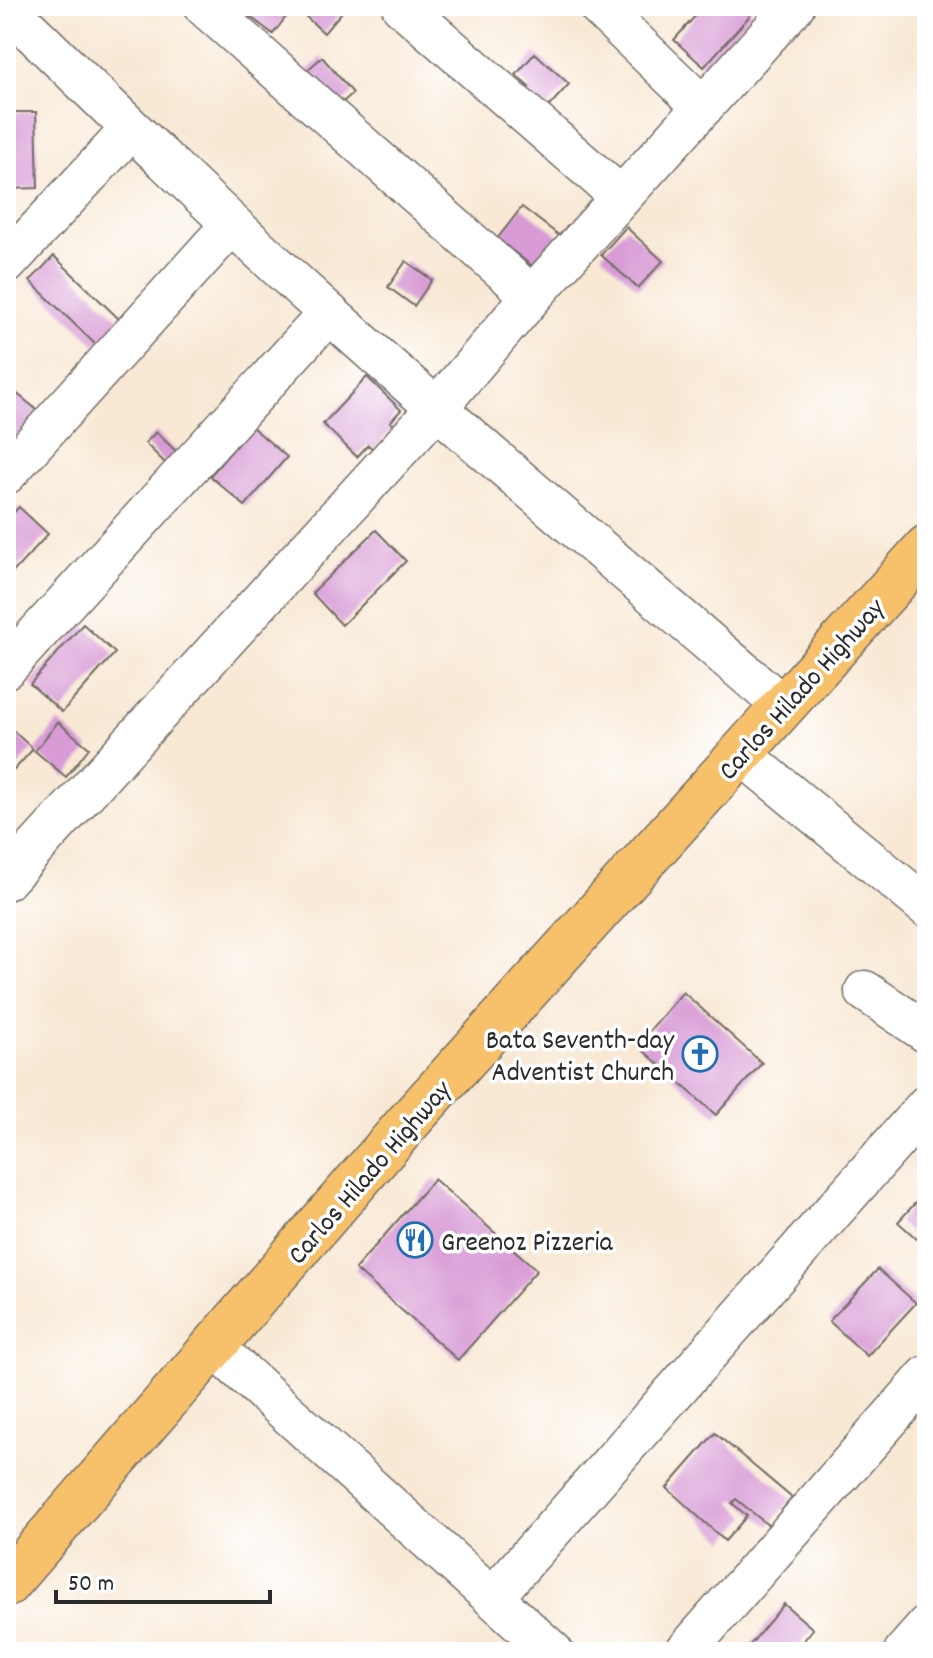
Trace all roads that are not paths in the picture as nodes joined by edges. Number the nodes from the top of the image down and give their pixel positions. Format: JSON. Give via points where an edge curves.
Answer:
{"nodes":[{"id":1,"x":204,"y":6,"type":"edge"},
{"id":2,"x":402,"y":6,"type":"edge"},
{"id":3,"x":598,"y":6,"type":"edge"},
{"id":4,"x":6,"y":7,"type":"edge"},
{"id":5,"x":791,"y":7,"type":"edge"},
{"id":6,"x":703,"y":107,"type":"junction"},
{"id":7,"x":131,"y":129,"type":"junction"},
{"id":8,"x":621,"y":197,"type":"junction"},
{"id":9,"x":232,"y":224,"type":"junction"},
{"id":10,"x":6,"y":264,"type":"edge"},
{"id":11,"x":532,"y":296,"type":"junction"},
{"id":12,"x":329,"y":313,"type":"junction"},
{"id":13,"x":436,"y":409,"type":"junction"},
{"id":14,"x":6,"y":474,"type":"edge"},
{"id":15,"x":927,"y":547,"type":"edge"},
{"id":16,"x":6,"y":668,"type":"edge"},
{"id":17,"x":784,"y":707,"type":"junction"},
{"id":18,"x":740,"y":753,"type":"junction"},
{"id":19,"x":6,"y":880,"type":"edge"},
{"id":20,"x":927,"y":907,"type":"edge"},
{"id":21,"x":865,"y":991,"type":"dead end"},
{"id":22,"x":927,"y":1033,"type":"edge"},
{"id":23,"x":927,"y":1105,"type":"edge"},
{"id":24,"x":215,"y":1348,"type":"junction"},
{"id":25,"x":927,"y":1376,"type":"edge"},
{"id":26,"x":6,"y":1585,"type":"edge"},
{"id":27,"x":493,"y":1597,"type":"junction"},
{"id":28,"x":927,"y":1626,"type":"edge"},
{"id":29,"x":553,"y":1652,"type":"edge"},
{"id":30,"x":685,"y":1652,"type":"edge"},
{"id":31,"x":904,"y":1652,"type":"edge"}],
"edges":[{"from":1,"to":11,"type":"street"},
{"from":2,"to":8,"type":"street"},
{"from":3,"to":6,"type":"street"},
{"from":4,"to":7,"type":"street"},
{"from":5,"to":6,"type":"street"},
{"from":6,"to":8,"type":"street"},
{"from":7,"to":9,"type":"street"},
{"from":7,"to":10,"type":"street"},
{"from":8,"to":11,"type":"street"},
{"from":9,"to":12,"type":"street"},
{"from":9,"to":14,"type":"street"},
{"from":11,"to":13,"type":"street"},
{"from":12,"to":13,"type":"street"},
{"from":12,"to":16,"type":"street"},
{"from":13,"to":17,"type":"street"},
{"from":13,"to":19,"type":"street"},
{"from":15,"to":17,"type":"main road","name":"Carlos Hilado Highway"},
{"from":17,"to":18,"type":"main road","name":"Carlos Hilado Highway"},
{"from":18,"to":20,"type":"street"},
{"from":18,"to":24,"type":"main road","name":"Carlos Hilado Highway","via":[[411,1119]]},
{"from":21,"to":22,"type":"street"},
{"from":23,"to":27,"type":"street"},
{"from":24,"to":26,"type":"main road","name":"Carlos Hilado Highway"},
{"from":24,"to":27,"type":"street"},
{"from":25,"to":30,"type":"street"},
{"from":27,"to":29,"type":"street"},
{"from":28,"to":31,"type":"street"}]}
